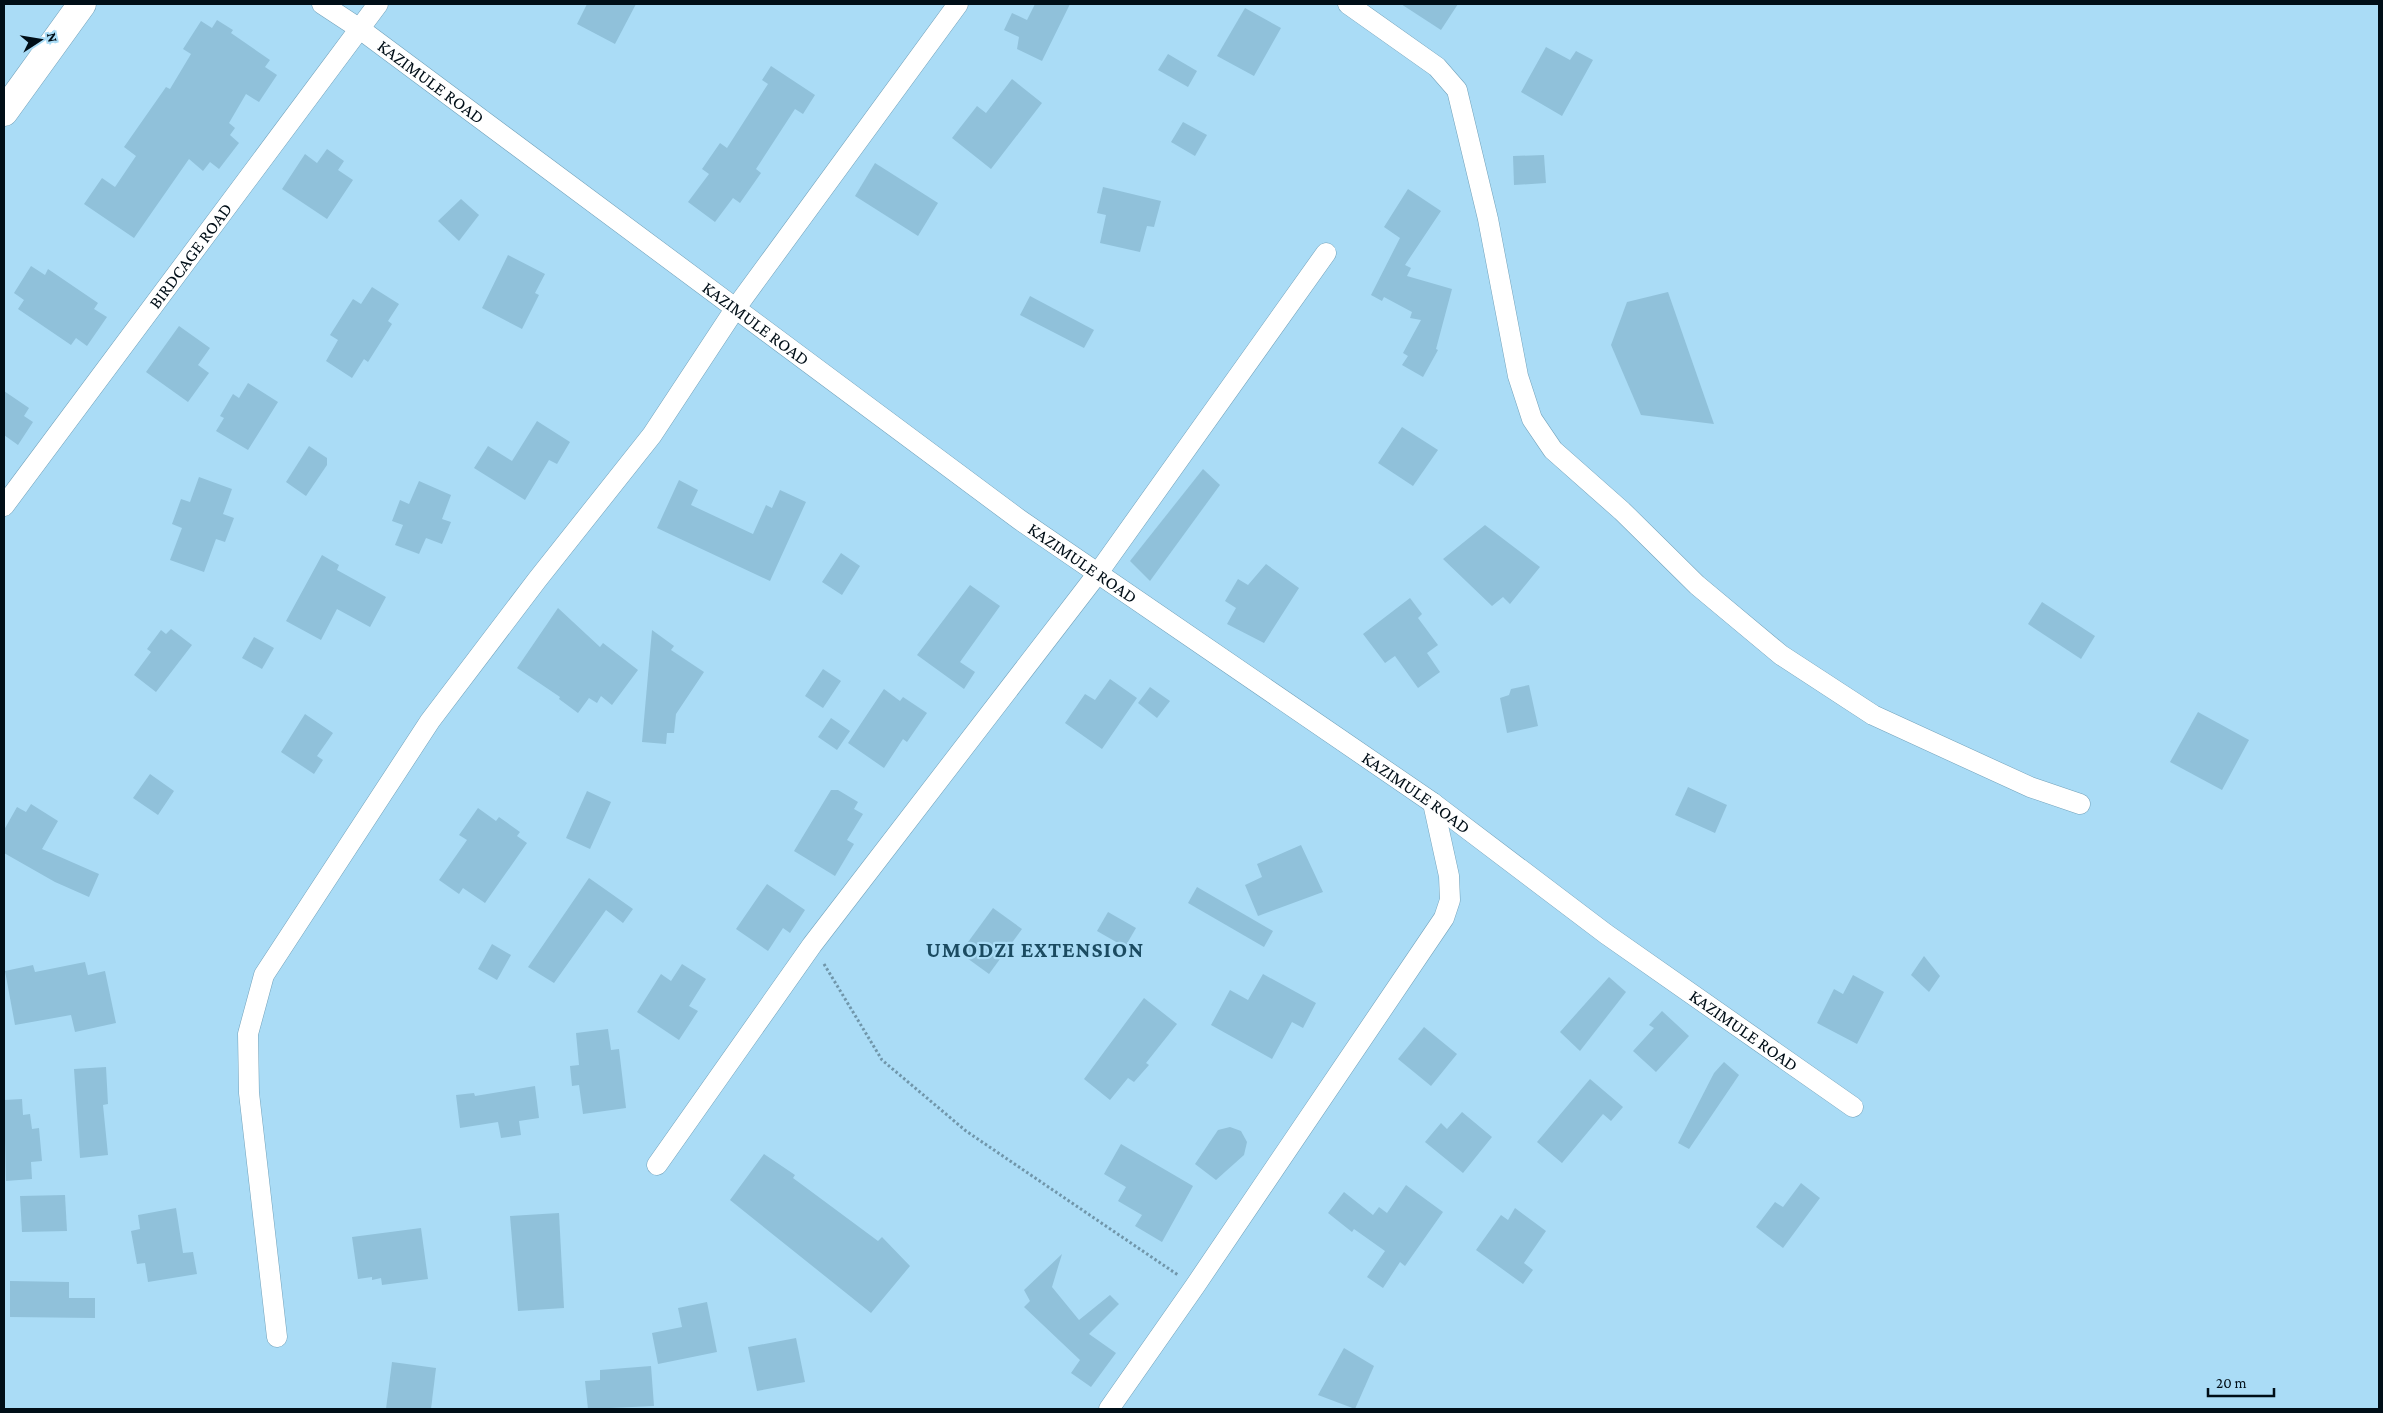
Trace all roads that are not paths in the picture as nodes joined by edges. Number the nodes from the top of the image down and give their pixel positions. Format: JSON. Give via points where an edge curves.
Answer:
{"nodes":[{"id":1,"x":82,"y":4,"type":"edge"},
{"id":2,"x":322,"y":4,"type":"edge"},
{"id":3,"x":378,"y":4,"type":"edge"},
{"id":4,"x":958,"y":4,"type":"edge"},
{"id":5,"x":1348,"y":4,"type":"edge"},
{"id":6,"x":360,"y":29,"type":"junction"},
{"id":7,"x":4,"y":112,"type":"edge"},
{"id":8,"x":1326,"y":253,"type":"dead end"},
{"id":9,"x":735,"y":309,"type":"junction"},
{"id":10,"x":4,"y":506,"type":"edge"},
{"id":11,"x":1098,"y":573,"type":"junction"},
{"id":12,"x":1433,"y":802,"type":"junction"},
{"id":13,"x":2080,"y":804,"type":"dead end"},
{"id":14,"x":1853,"y":1107,"type":"dead end"},
{"id":15,"x":656,"y":1165,"type":"dead end"},
{"id":16,"x":277,"y":1337,"type":"dead end"},
{"id":17,"x":1108,"y":1409,"type":"edge"}],
"edges":[{"from":1,"to":7,"type":"highway"},
{"from":2,"to":6,"type":"street","name":"KAZIMULE ROAD"},
{"from":3,"to":6,"type":"street","name":"BIRDCAGE ROAD"},
{"from":4,"to":9,"type":"street"},
{"from":5,"to":13,"type":"street","via":[[1437,67],[1457,90],[1488,218],[1518,376],[1532,419],[1553,450],[1622,511],[1697,585],[1781,655],[1873,715],[2030,787]]},
{"from":6,"to":9,"type":"street","name":"KAZIMULE ROAD"},
{"from":6,"to":10,"type":"street","name":"BIRDCAGE ROAD"},
{"from":8,"to":11,"type":"street"},
{"from":9,"to":11,"type":"street","name":"KAZIMULE ROAD","via":[[1020,520]]},
{"from":9,"to":16,"type":"street","via":[[652,435],[430,721],[264,975],[248,1034],[249,1093]]},
{"from":11,"to":12,"type":"street","name":"KAZIMULE ROAD"},
{"from":11,"to":15,"type":"street","via":[[812,945]]},
{"from":12,"to":14,"type":"street","name":"KAZIMULE ROAD","via":[[1606,934]]},
{"from":12,"to":17,"type":"street","via":[[1449,876],[1450,900],[1444,918]]}]}
